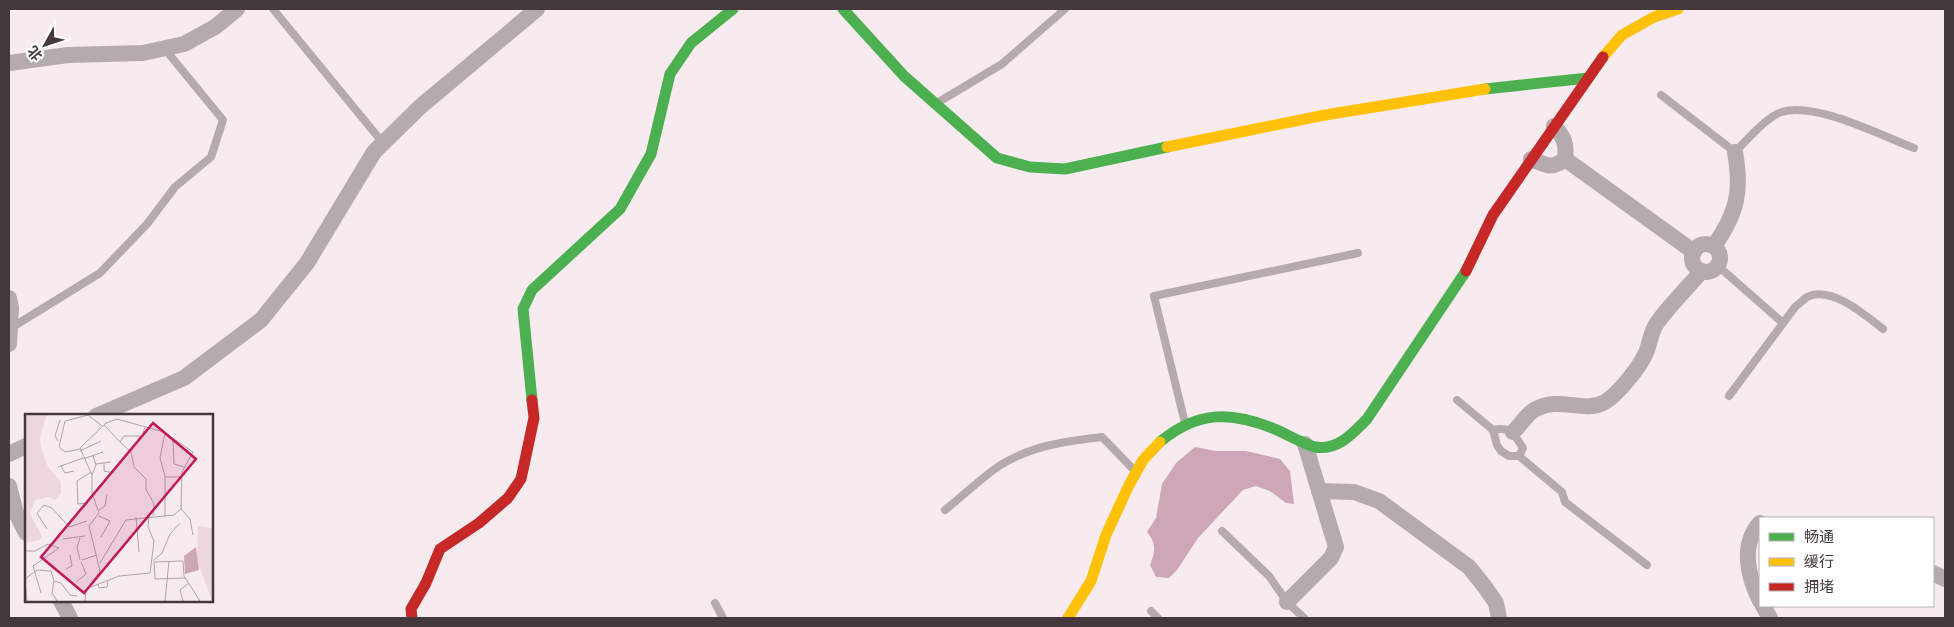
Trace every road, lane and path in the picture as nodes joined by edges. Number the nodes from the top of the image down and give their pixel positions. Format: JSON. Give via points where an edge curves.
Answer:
{"nodes":[{"id":1,"x":237,"y":9,"type":"edge"},
{"id":2,"x":273,"y":9,"type":"edge"},
{"id":3,"x":537,"y":9,"type":"edge"},
{"id":4,"x":733,"y":9,"type":"edge"},
{"id":5,"x":843,"y":9,"type":"edge"},
{"id":6,"x":1065,"y":9,"type":"edge"},
{"id":7,"x":1678,"y":9,"type":"edge"},
{"id":8,"x":164,"y":48,"type":"junction"},
{"id":9,"x":9,"y":63,"type":"edge"},
{"id":10,"x":1588,"y":78,"type":"junction"},
{"id":11,"x":1661,"y":95,"type":"dead end"},
{"id":12,"x":935,"y":104,"type":"junction"},
{"id":13,"x":1554,"y":126,"type":"junction"},
{"id":14,"x":383,"y":143,"type":"junction"},
{"id":15,"x":1914,"y":148,"type":"dead end"},
{"id":16,"x":1735,"y":152,"type":"junction"},
{"id":17,"x":1531,"y":159,"type":"junction"},
{"id":18,"x":1565,"y":159,"type":"junction"},
{"id":19,"x":1714,"y":246,"type":"junction"},
{"id":20,"x":1694,"y":252,"type":"junction"},
{"id":21,"x":1358,"y":253,"type":"dead end"},
{"id":22,"x":1718,"y":266,"type":"junction"},
{"id":23,"x":1702,"y":271,"type":"junction"},
{"id":24,"x":9,"y":298,"type":"edge"},
{"id":25,"x":1783,"y":323,"type":"junction"},
{"id":26,"x":9,"y":329,"type":"edge"},
{"id":27,"x":1883,"y":329,"type":"dead end"},
{"id":28,"x":9,"y":344,"type":"edge"},
{"id":29,"x":1729,"y":396,"type":"dead end"},
{"id":30,"x":1456,"y":400,"type":"dead end"},
{"id":31,"x":101,"y":414,"type":"edge"},
{"id":32,"x":1185,"y":425,"type":"junction"},
{"id":33,"x":1493,"y":430,"type":"junction"},
{"id":34,"x":1513,"y":432,"type":"junction"},
{"id":35,"x":1305,"y":444,"type":"junction"},
{"id":36,"x":25,"y":446,"type":"edge"},
{"id":37,"x":9,"y":454,"type":"edge"},
{"id":38,"x":1519,"y":456,"type":"junction"},
{"id":39,"x":1136,"y":471,"type":"junction"},
{"id":40,"x":9,"y":486,"type":"edge"},
{"id":41,"x":1319,"y":491,"type":"junction"},
{"id":42,"x":945,"y":510,"type":"dead end"},
{"id":43,"x":1759,"y":524,"type":"edge"},
{"id":44,"x":25,"y":531,"type":"edge"},
{"id":45,"x":1222,"y":531,"type":"dead end"},
{"id":46,"x":1647,"y":565,"type":"dead end"},
{"id":47,"x":1759,"y":599,"type":"edge"},
{"id":48,"x":62,"y":602,"type":"edge"},
{"id":49,"x":1288,"y":602,"type":"junction"},
{"id":50,"x":715,"y":603,"type":"dead end"},
{"id":51,"x":1764,"y":607,"type":"edge"},
{"id":52,"x":1151,"y":611,"type":"dead end"},
{"id":53,"x":70,"y":618,"type":"edge"},
{"id":54,"x":412,"y":618,"type":"edge"},
{"id":55,"x":723,"y":618,"type":"edge"},
{"id":56,"x":1068,"y":618,"type":"edge"},
{"id":57,"x":1158,"y":618,"type":"edge"},
{"id":58,"x":1304,"y":618,"type":"edge"},
{"id":59,"x":1499,"y":618,"type":"edge"},
{"id":60,"x":1770,"y":618,"type":"edge"}],
"edges":[{"from":1,"to":8,"type":"street","via":[[192,40]]},
{"from":2,"to":14,"type":"lane"},
{"from":3,"to":14,"type":"street","via":[[421,106]]},
{"from":4,"to":54,"type":"street","via":[[691,43],[670,74],[651,154],[620,209],[532,290],[523,309],[534,418],[521,479],[508,498],[479,523],[440,549],[412,609]]},
{"from":5,"to":12,"type":"street","via":[[904,76]]},
{"from":6,"to":12,"type":"lane","via":[[1002,64]]},
{"from":7,"to":10,"type":"street","via":[[1654,17],[1622,35]]},
{"from":8,"to":9,"type":"street","via":[[143,53],[68,55]]},
{"from":8,"to":26,"type":"lane","via":[[223,120],[211,158],[175,188],[148,224],[100,273]]},
{"from":10,"to":12,"type":"street","via":[[1532,82],[1387,102],[1065,168],[1030,167],[997,158]]},
{"from":10,"to":13,"type":"street"},
{"from":11,"to":16,"type":"lane"},
{"from":13,"to":17,"type":"street"},
{"from":13,"to":18,"type":"street","via":[[1566,146]]},
{"from":14,"to":31,"type":"street","via":[[374,152],[307,264],[261,320],[184,378]]},
{"from":15,"to":16,"type":"lane","via":[[1821,112],[1796,109],[1780,112]]},
{"from":16,"to":19,"type":"street","via":[[1738,189],[1735,203],[1727,226]]},
{"from":17,"to":18,"type":"street","via":[[1556,166]]},
{"from":17,"to":35,"type":"street","via":[[1493,215],[1462,278],[1367,419],[1347,438],[1331,447],[1314,448]]},
{"from":18,"to":20,"type":"street"},
{"from":19,"to":20,"type":"street","via":[[1705,244]]},
{"from":19,"to":22,"type":"street","via":[[1719,253]]},
{"from":20,"to":23,"type":"street","via":[[1693,261]]},
{"from":21,"to":32,"type":"lane","via":[[1154,296]]},
{"from":22,"to":23,"type":"street"},
{"from":22,"to":25,"type":"lane"},
{"from":23,"to":34,"type":"street","via":[[1656,324],[1646,355],[1615,393],[1594,406],[1560,402],[1546,405],[1533,411]]},
{"from":24,"to":26,"type":"street"},
{"from":25,"to":27,"type":"lane","via":[[1808,296],[1822,294],[1847,302]]},
{"from":25,"to":29,"type":"lane"},
{"from":26,"to":28,"type":"street"},
{"from":30,"to":33,"type":"lane"},
{"from":32,"to":35,"type":"street","via":[[1212,415],[1228,415],[1256,421]]},
{"from":32,"to":39,"type":"street","via":[[1160,441]]},
{"from":33,"to":34,"type":"lane","via":[[1503,428]]},
{"from":33,"to":38,"type":"lane","via":[[1500,451],[1509,456]]},
{"from":34,"to":38,"type":"lane","via":[[1524,448]]},
{"from":35,"to":41,"type":"street"},
{"from":36,"to":37,"type":"street"},
{"from":38,"to":46,"type":"lane","via":[[1562,492],[1565,502]]},
{"from":39,"to":42,"type":"lane","via":[[1102,437],[1060,442],[1024,453],[999,466]]},
{"from":39,"to":56,"type":"street","via":[[1106,536],[1092,576]]},
{"from":40,"to":44,"type":"street"},
{"from":41,"to":49,"type":"street","via":[[1336,547],[1332,558]]},
{"from":41,"to":59,"type":"street","via":[[1354,492],[1378,500],[1469,567],[1496,603]]},
{"from":43,"to":47,"type":"street","via":[[1752,534],[1747,557],[1750,578]]},
{"from":45,"to":49,"type":"lane","via":[[1269,576]]},
{"from":48,"to":53,"type":"street"},
{"from":49,"to":58,"type":"lane"},
{"from":50,"to":55,"type":"lane"},
{"from":51,"to":60,"type":"street"},
{"from":52,"to":57,"type":"lane"}]}
